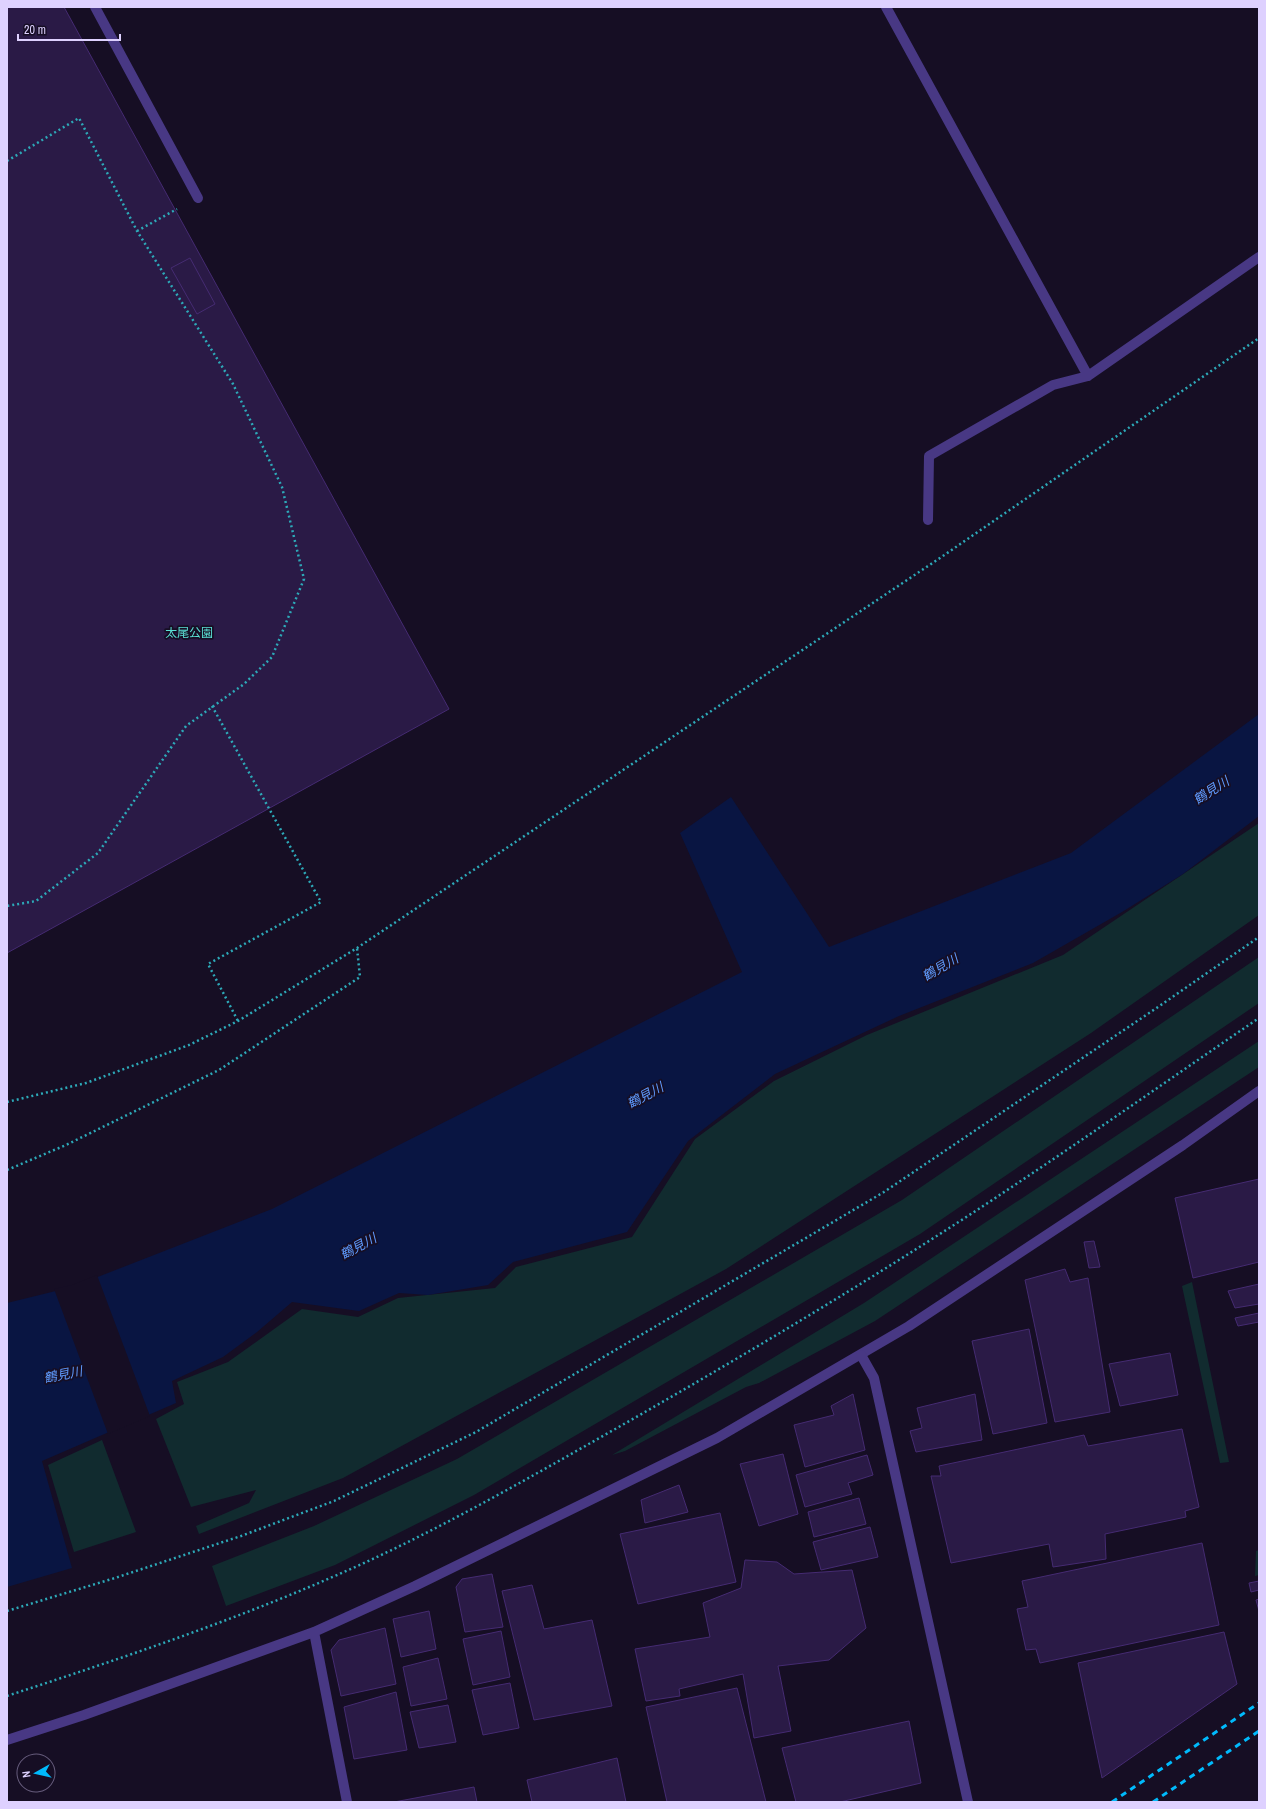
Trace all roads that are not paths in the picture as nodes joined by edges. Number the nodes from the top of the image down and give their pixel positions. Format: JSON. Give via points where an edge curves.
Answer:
{"nodes":[{"id":1,"x":95,"y":7,"type":"edge"},
{"id":2,"x":886,"y":7,"type":"edge"},
{"id":3,"x":198,"y":198,"type":"road end"},
{"id":4,"x":1259,"y":257,"type":"edge"},
{"id":5,"x":1088,"y":376,"type":"junction"},
{"id":6,"x":928,"y":520,"type":"dead end"},
{"id":7,"x":1259,"y":1091,"type":"edge"},
{"id":8,"x":861,"y":1355,"type":"junction"},
{"id":9,"x":314,"y":1632,"type":"junction"},
{"id":10,"x":7,"y":1740,"type":"edge"},
{"id":11,"x":347,"y":1802,"type":"edge"},
{"id":12,"x":968,"y":1802,"type":"edge"}],
"edges":[{"from":1,"to":3,"type":"street"},
{"from":2,"to":5,"type":"street"},
{"from":4,"to":5,"type":"street"},
{"from":5,"to":6,"type":"street","via":[[1053,385],[929,456]]},
{"from":7,"to":8,"type":"street","via":[[1183,1145]]},
{"from":8,"to":9,"type":"street","via":[[717,1438],[415,1586]]},
{"from":8,"to":12,"type":"street","via":[[874,1378]]},
{"from":9,"to":10,"type":"street"},
{"from":9,"to":11,"type":"street"}]}
